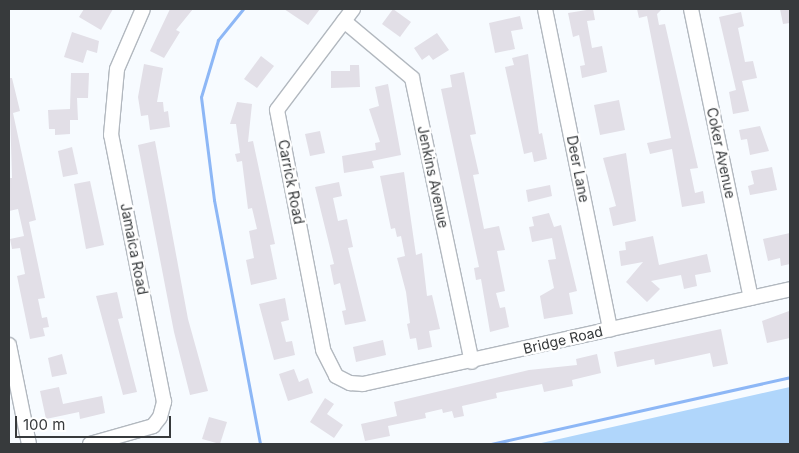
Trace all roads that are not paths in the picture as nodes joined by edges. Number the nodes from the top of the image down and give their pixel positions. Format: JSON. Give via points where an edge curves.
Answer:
{"nodes":[{"id":1,"x":143,"y":9,"type":"edge"},
{"id":2,"x":354,"y":9,"type":"edge"},
{"id":3,"x":545,"y":9,"type":"edge"},
{"id":4,"x":691,"y":9,"type":"edge"},
{"id":5,"x":344,"y":21,"type":"junction"},
{"id":6,"x":790,"y":289,"type":"edge"},
{"id":7,"x":751,"y":298,"type":"junction"},
{"id":8,"x":610,"y":329,"type":"junction"},
{"id":9,"x":9,"y":345,"type":"edge"},
{"id":10,"x":472,"y":362,"type":"junction"},
{"id":11,"x":336,"y":376,"type":"joint"},
{"id":12,"x":29,"y":444,"type":"edge"},
{"id":13,"x":90,"y":444,"type":"edge"}],
"edges":[{"from":1,"to":13,"type":"street","name":"Jamaica Road","via":[[117,69],[111,135],[164,402],[160,417],[153,426]]},
{"from":2,"to":5,"type":"street","name":"Carrick Road"},
{"from":3,"to":8,"type":"street","name":"Deer Lane"},
{"from":4,"to":7,"type":"street","name":"Coker Avenue"},
{"from":5,"to":10,"type":"street","name":"Jenkins Avenue","via":[[412,78]]},
{"from":5,"to":11,"type":"street","name":"Carrick Road","via":[[277,110],[323,350]]},
{"from":6,"to":7,"type":"street","name":"Bridge Road"},
{"from":7,"to":8,"type":"street","name":"Bridge Road"},
{"from":8,"to":10,"type":"street","name":"Bridge Road"},
{"from":9,"to":12,"type":"street"},
{"from":10,"to":11,"type":"street","name":"Bridge Road","via":[[364,384],[350,383]]}]}
